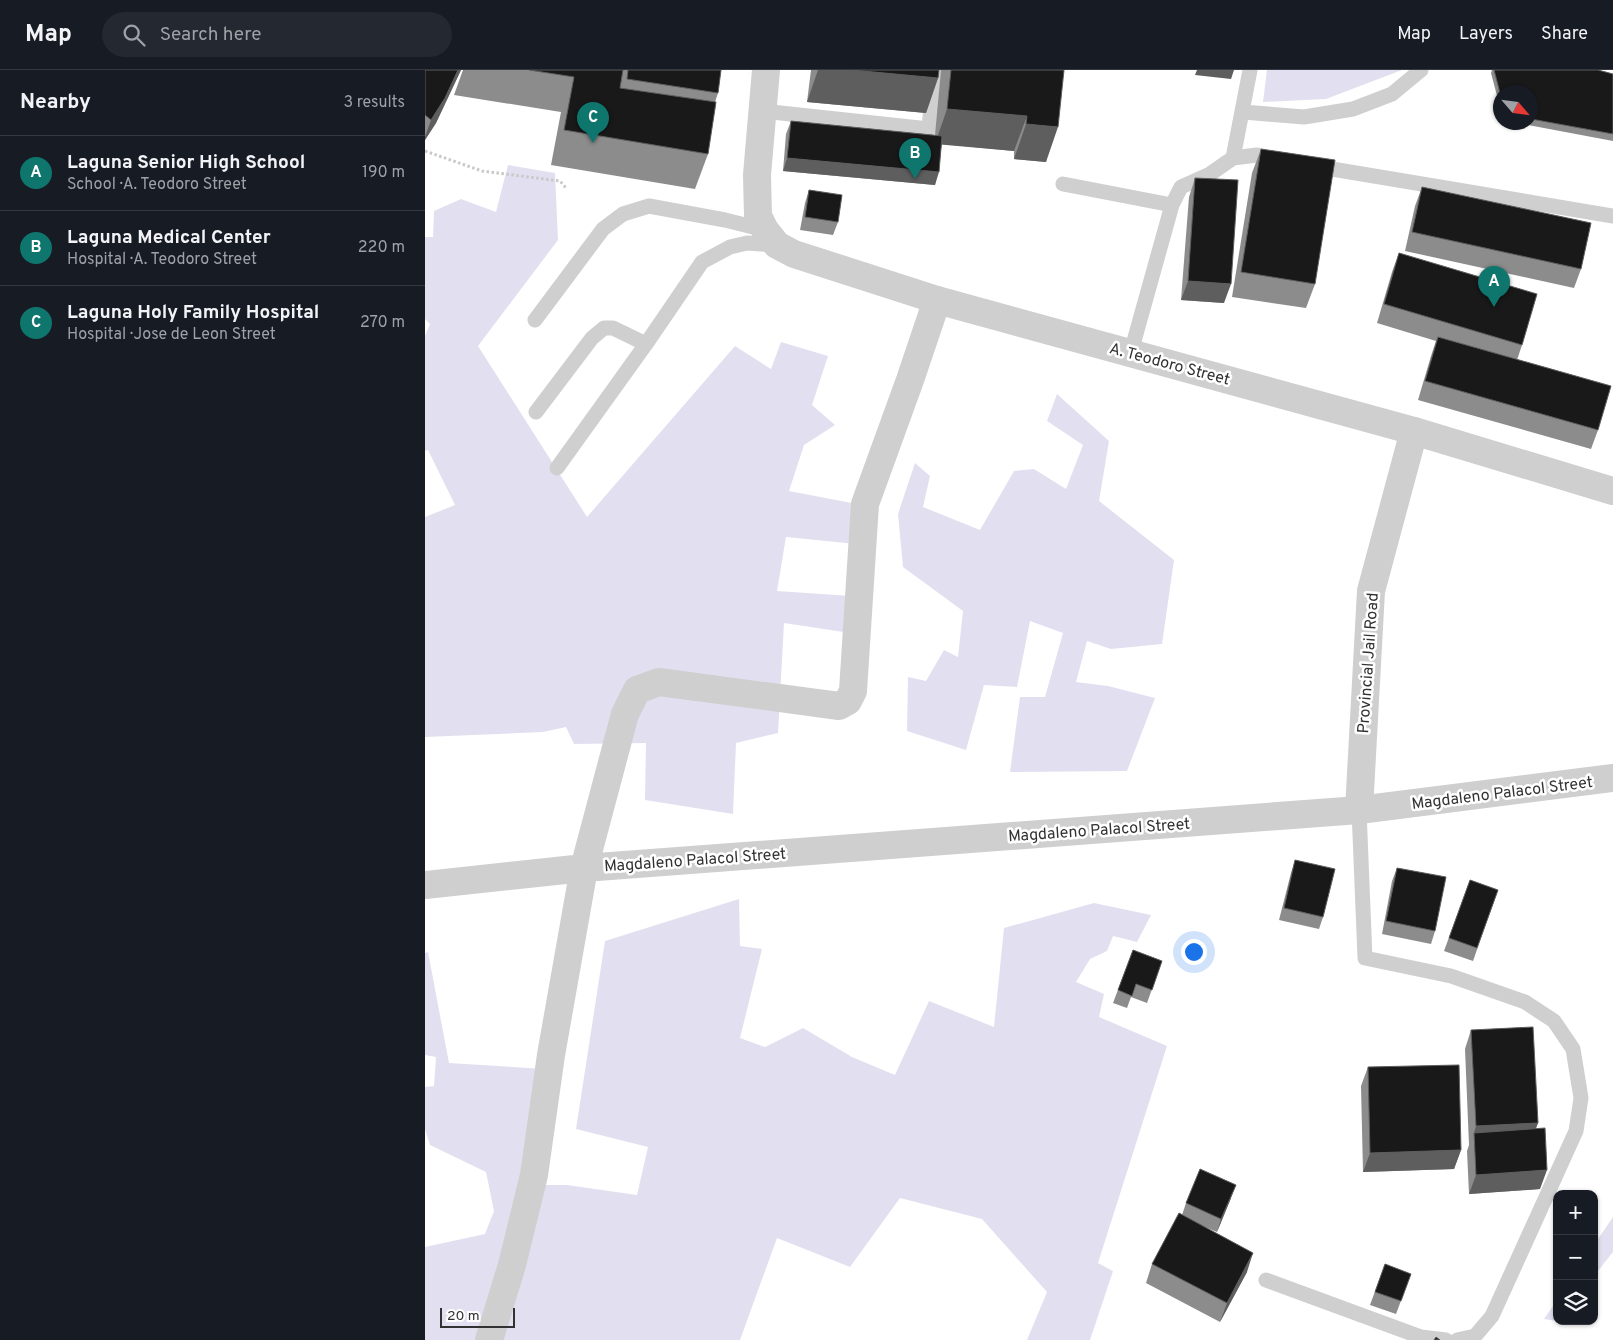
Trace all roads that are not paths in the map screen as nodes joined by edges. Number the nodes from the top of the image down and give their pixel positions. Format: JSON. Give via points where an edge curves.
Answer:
{"nodes":[{"id":1,"x":766,"y":70,"type":"edge"},
{"id":2,"x":934,"y":70,"type":"edge"},
{"id":3,"x":1250,"y":70,"type":"edge"},
{"id":4,"x":1421,"y":70,"type":"edge"},
{"id":5,"x":762,"y":111,"type":"junction"},
{"id":6,"x":1243,"y":112,"type":"junction"},
{"id":7,"x":1233,"y":158,"type":"junction"},
{"id":8,"x":1063,"y":184,"type":"dead end"},
{"id":9,"x":1172,"y":205,"type":"junction"},
{"id":10,"x":1613,"y":216,"type":"edge"},
{"id":11,"x":771,"y":238,"type":"junction"},
{"id":12,"x":937,"y":300,"type":"junction"},
{"id":13,"x":535,"y":320,"type":"dead end"},
{"id":14,"x":647,"y":344,"type":"junction"},
{"id":15,"x":1131,"y":352,"type":"junction"},
{"id":16,"x":536,"y":412,"type":"dead end"},
{"id":17,"x":1414,"y":431,"type":"junction"},
{"id":18,"x":557,"y":468,"type":"dead end"},
{"id":19,"x":1613,"y":491,"type":"edge"},
{"id":20,"x":1613,"y":778,"type":"edge"},
{"id":21,"x":1359,"y":810,"type":"junction"},
{"id":22,"x":583,"y":868,"type":"junction"},
{"id":23,"x":425,"y":885,"type":"edge"},
{"id":24,"x":1266,"y":1280,"type":"dead end"},
{"id":25,"x":489,"y":1340,"type":"edge"},
{"id":26,"x":1446,"y":1340,"type":"edge"},
{"id":27,"x":1457,"y":1340,"type":"edge"}],
"edges":[{"from":1,"to":5,"type":"street"},
{"from":2,"to":5,"type":"lane","via":[[929,129]]},
{"from":3,"to":6,"type":"lane"},
{"from":4,"to":6,"type":"lane","via":[[1392,94],[1353,110],[1304,117]]},
{"from":5,"to":11,"type":"street","via":[[757,175],[758,216]]},
{"from":6,"to":7,"type":"lane"},
{"from":7,"to":9,"type":"lane","via":[[1210,174],[1181,187]]},
{"from":7,"to":10,"type":"lane","via":[[1257,155]]},
{"from":8,"to":9,"type":"lane"},
{"from":9,"to":15,"type":"lane"},
{"from":11,"to":12,"type":"street","name":"A. Teodoro Street","via":[[794,254]]},
{"from":11,"to":13,"type":"lane","via":[[725,220],[649,206],[623,214],[603,229]]},
{"from":11,"to":14,"type":"lane","via":[[730,247],[703,262]]},
{"from":12,"to":15,"type":"street","name":"A. Teodoro Street"},
{"from":12,"to":22,"type":"street","via":[[865,504],[853,691],[848,701],[839,706],[659,682],[637,690],[625,714]]},
{"from":14,"to":16,"type":"lane","via":[[613,328],[604,328],[592,338]]},
{"from":14,"to":18,"type":"lane"},
{"from":15,"to":17,"type":"street","name":"A. Teodoro Street"},
{"from":17,"to":19,"type":"street","name":"A. Teodoro Street"},
{"from":17,"to":21,"type":"street","name":"Provincial Jail Road","via":[[1371,591]]},
{"from":20,"to":21,"type":"street","name":"Magdaleno Palacol Street"},
{"from":21,"to":22,"type":"street","name":"Magdaleno Palacol Street"},
{"from":21,"to":27,"type":"lane","via":[[1365,958],[1451,976],[1525,1002],[1554,1022],[1573,1049],[1581,1098],[1576,1131],[1492,1316],[1475,1336]]},
{"from":22,"to":23,"type":"street","name":"Magdaleno Palacol Street"},
{"from":22,"to":25,"type":"street","via":[[534,1175],[513,1265]]},
{"from":24,"to":26,"type":"lane","via":[[1421,1337]]}]}
